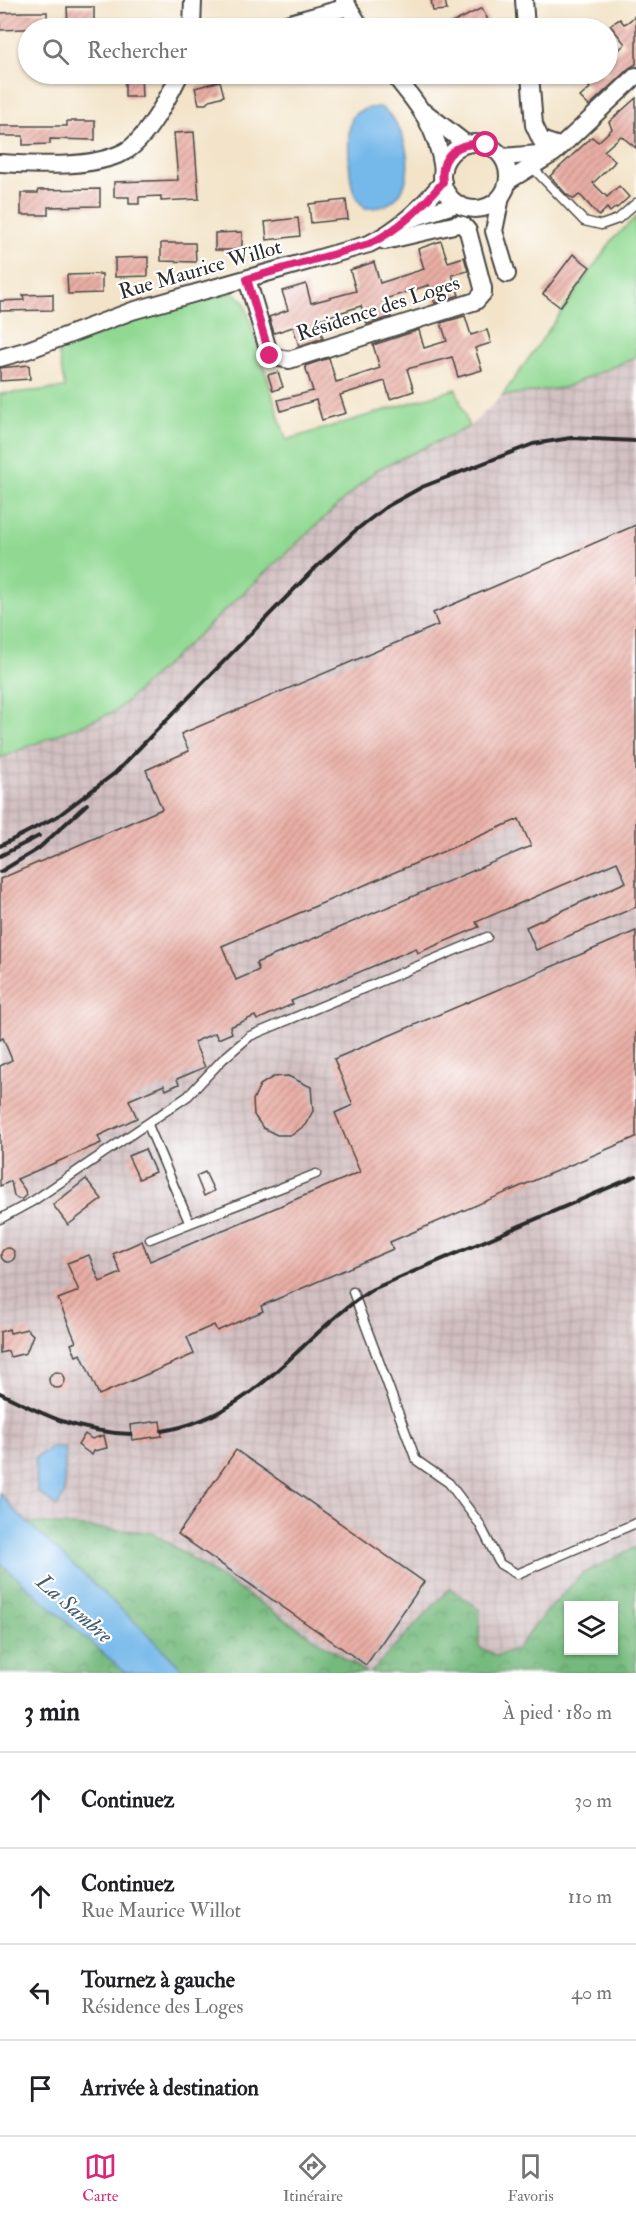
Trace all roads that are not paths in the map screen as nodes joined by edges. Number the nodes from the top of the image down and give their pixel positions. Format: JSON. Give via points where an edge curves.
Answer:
{"nodes":[{"id":1,"x":193,"y":0,"type":"edge"},
{"id":2,"x":524,"y":0,"type":"edge"},
{"id":3,"x":346,"y":4,"type":"edge"},
{"id":4,"x":192,"y":18,"type":"edge"},
{"id":5,"x":303,"y":18,"type":"edge"},
{"id":6,"x":355,"y":18,"type":"edge"},
{"id":7,"x":525,"y":18,"type":"edge"},
{"id":8,"x":636,"y":76,"type":"edge"},
{"id":9,"x":175,"y":84,"type":"edge"},
{"id":10,"x":401,"y":84,"type":"edge"},
{"id":11,"x":531,"y":84,"type":"edge"},
{"id":12,"x":424,"y":112,"type":"junction"},
{"id":13,"x":466,"y":144,"type":"junction"},
{"id":14,"x":556,"y":150,"type":"junction"},
{"id":15,"x":502,"y":157,"type":"junction"},
{"id":16,"x":0,"y":164,"type":"edge"},
{"id":17,"x":531,"y":166,"type":"junction"},
{"id":18,"x":443,"y":176,"type":"junction"},
{"id":19,"x":508,"y":181,"type":"junction"},
{"id":20,"x":501,"y":197,"type":"junction"},
{"id":21,"x":636,"y":203,"type":"edge"},
{"id":22,"x":464,"y":206,"type":"junction"},
{"id":23,"x":410,"y":219,"type":"junction"},
{"id":24,"x":494,"y":231,"type":"junction"},
{"id":25,"x":369,"y":244,"type":"junction"},
{"id":26,"x":507,"y":274,"type":"dead end"},
{"id":27,"x":247,"y":279,"type":"junction"},
{"id":28,"x":0,"y":358,"type":"edge"},
{"id":29,"x":486,"y":937,"type":"dead end"},
{"id":30,"x":148,"y":1125,"type":"junction"},
{"id":31,"x":316,"y":1174,"type":"dead end"},
{"id":32,"x":0,"y":1219,"type":"edge"},
{"id":33,"x":189,"y":1222,"type":"junction"},
{"id":34,"x":150,"y":1239,"type":"dead end"},
{"id":35,"x":353,"y":1292,"type":"dead end"},
{"id":36,"x":636,"y":1523,"type":"edge"}],
"edges":[{"from":1,"to":4,"type":"street"},
{"from":2,"to":7,"type":"street"},
{"from":3,"to":5,"type":"street"},
{"from":3,"to":6,"type":"street"},
{"from":8,"to":14,"type":"street"},
{"from":9,"to":16,"type":"street","via":[[145,134],[125,152],[90,162]]},
{"from":10,"to":12,"type":"street"},
{"from":11,"to":14,"type":"street","via":[[534,125],[541,140]]},
{"from":12,"to":13,"type":"street"},
{"from":12,"to":18,"type":"street","via":[[440,151]]},
{"from":13,"to":15,"type":"street","via":[[486,145]]},
{"from":13,"to":18,"type":"street","via":[[451,153]]},
{"from":14,"to":15,"type":"street"},
{"from":14,"to":17,"type":"street"},
{"from":15,"to":19,"type":"street"},
{"from":17,"to":19,"type":"street"},
{"from":17,"to":21,"type":"lane","via":[[584,221],[601,225],[618,219]]},
{"from":18,"to":22,"type":"street","via":[[451,198]]},
{"from":18,"to":23,"type":"street","name":"Rue Maurice Willot"},
{"from":19,"to":20,"type":"street"},
{"from":20,"to":22,"type":"street","via":[[486,207]]},
{"from":20,"to":24,"type":"street"},
{"from":22,"to":23,"type":"street","name":"Rue Maurice Willot"},
{"from":22,"to":24,"type":"street"},
{"from":23,"to":25,"type":"street","name":"Rue Maurice Willot"},
{"from":24,"to":26,"type":"street"},
{"from":25,"to":27,"type":"street","name":"Rue Maurice Willot"},
{"from":25,"to":27,"type":"street","name":"Résidence des Loges","via":[[463,225],[468,231],[483,293],[476,301],[289,360],[270,356]]},
{"from":27,"to":28,"type":"street","name":"Rue Maurice Willot","via":[[132,310]]},
{"from":29,"to":30,"type":"lane","via":[[250,1036],[188,1096]]},
{"from":30,"to":32,"type":"lane"},
{"from":30,"to":33,"type":"lane"},
{"from":31,"to":33,"type":"lane"},
{"from":33,"to":34,"type":"lane"},
{"from":35,"to":36,"type":"lane","via":[[416,1460],[449,1483],[479,1523],[500,1564],[517,1574]]}]}
